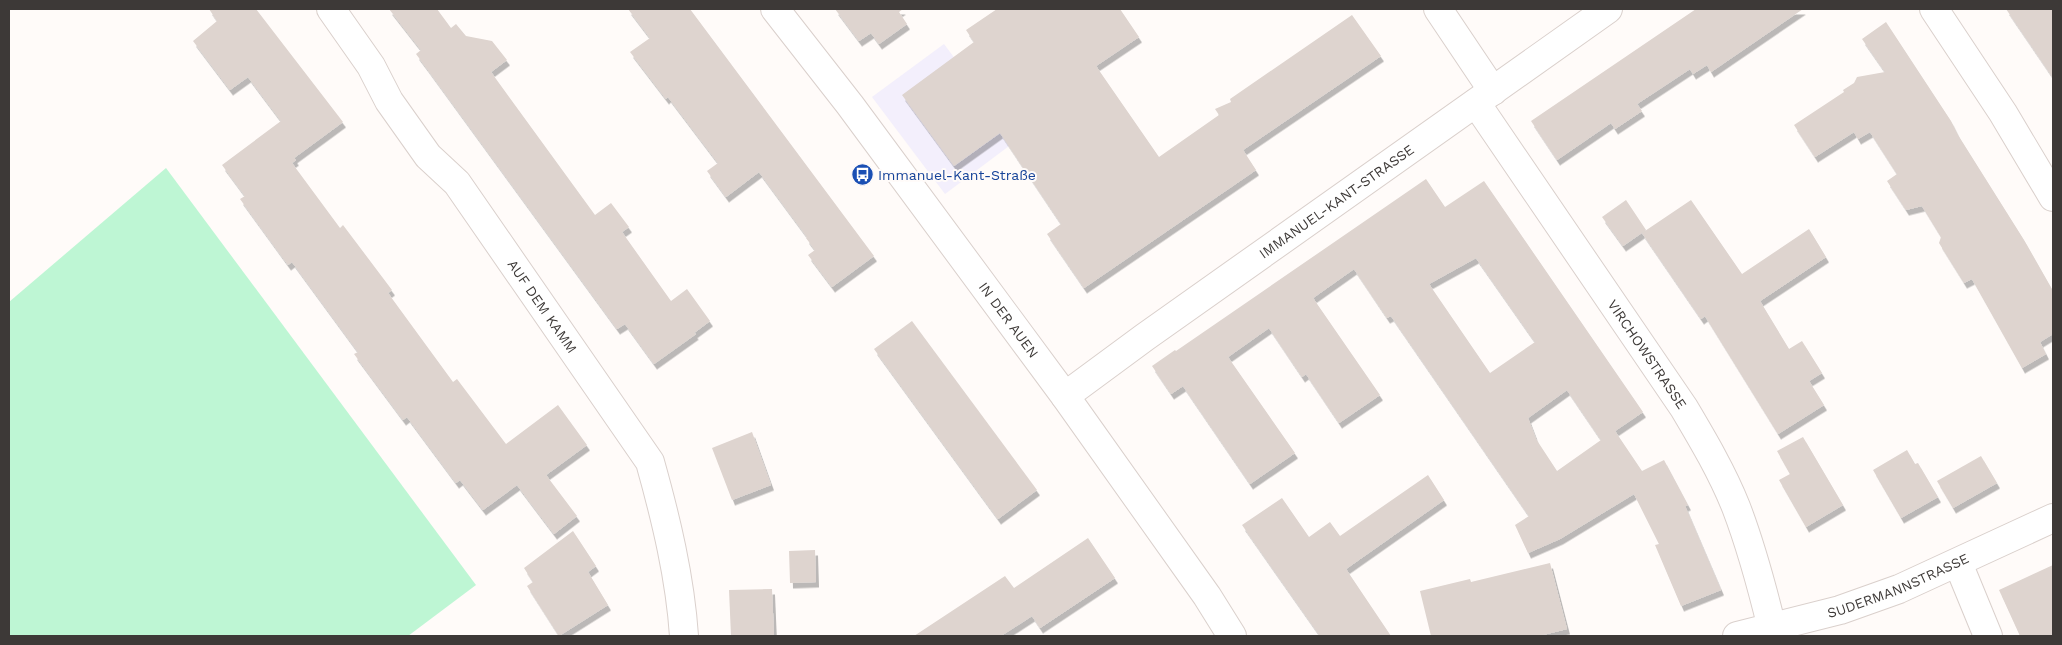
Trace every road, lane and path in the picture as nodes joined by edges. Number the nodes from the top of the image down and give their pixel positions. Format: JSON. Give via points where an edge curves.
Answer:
{"nodes":[{"id":1,"x":331,"y":9,"type":"edge"},
{"id":2,"x":775,"y":9,"type":"edge"},
{"id":3,"x":1438,"y":9,"type":"edge"},
{"id":4,"x":1608,"y":9,"type":"edge"},
{"id":5,"x":1934,"y":9,"type":"edge"},
{"id":6,"x":1484,"y":96,"type":"junction"},
{"id":7,"x":2053,"y":197,"type":"edge"},
{"id":8,"x":1065,"y":396,"type":"junction"},
{"id":9,"x":2053,"y":518,"type":"edge"},
{"id":10,"x":1958,"y":563,"type":"junction"},
{"id":11,"x":1772,"y":628,"type":"junction"},
{"id":12,"x":684,"y":636,"type":"edge"},
{"id":13,"x":1232,"y":636,"type":"edge"},
{"id":14,"x":1737,"y":636,"type":"edge"},
{"id":15,"x":1988,"y":636,"type":"edge"}],
"edges":[{"from":1,"to":12,"type":"street","name":"AUF DEM KAMM","via":[[371,66],[389,102],[428,156],[457,183],[650,462],[666,516],[682,598]]},
{"from":2,"to":8,"type":"street","name":"IN DER AUEN"},
{"from":3,"to":6,"type":"street","name":"VIRCHOWSTRASSE"},
{"from":4,"to":6,"type":"street","name":"IMMANUEL-KANT-STRASSE"},
{"from":5,"to":7,"type":"street","via":[[2003,112]]},
{"from":6,"to":8,"type":"street","name":"IMMANUEL-KANT-STRASSE"},
{"from":6,"to":11,"type":"street","name":"VIRCHOWSTRASSE","via":[[1714,459],[1736,505],[1755,560]]},
{"from":8,"to":13,"type":"street","name":"IN DER AUEN"},
{"from":9,"to":10,"type":"street","name":"SUDERMANNSTRASSE"},
{"from":10,"to":11,"type":"street","name":"SUDERMANNSTRASSE","via":[[1848,607]]},
{"from":10,"to":15,"type":"street"},
{"from":11,"to":14,"type":"street","name":"SUDERMANNSTRASSE"}]}
